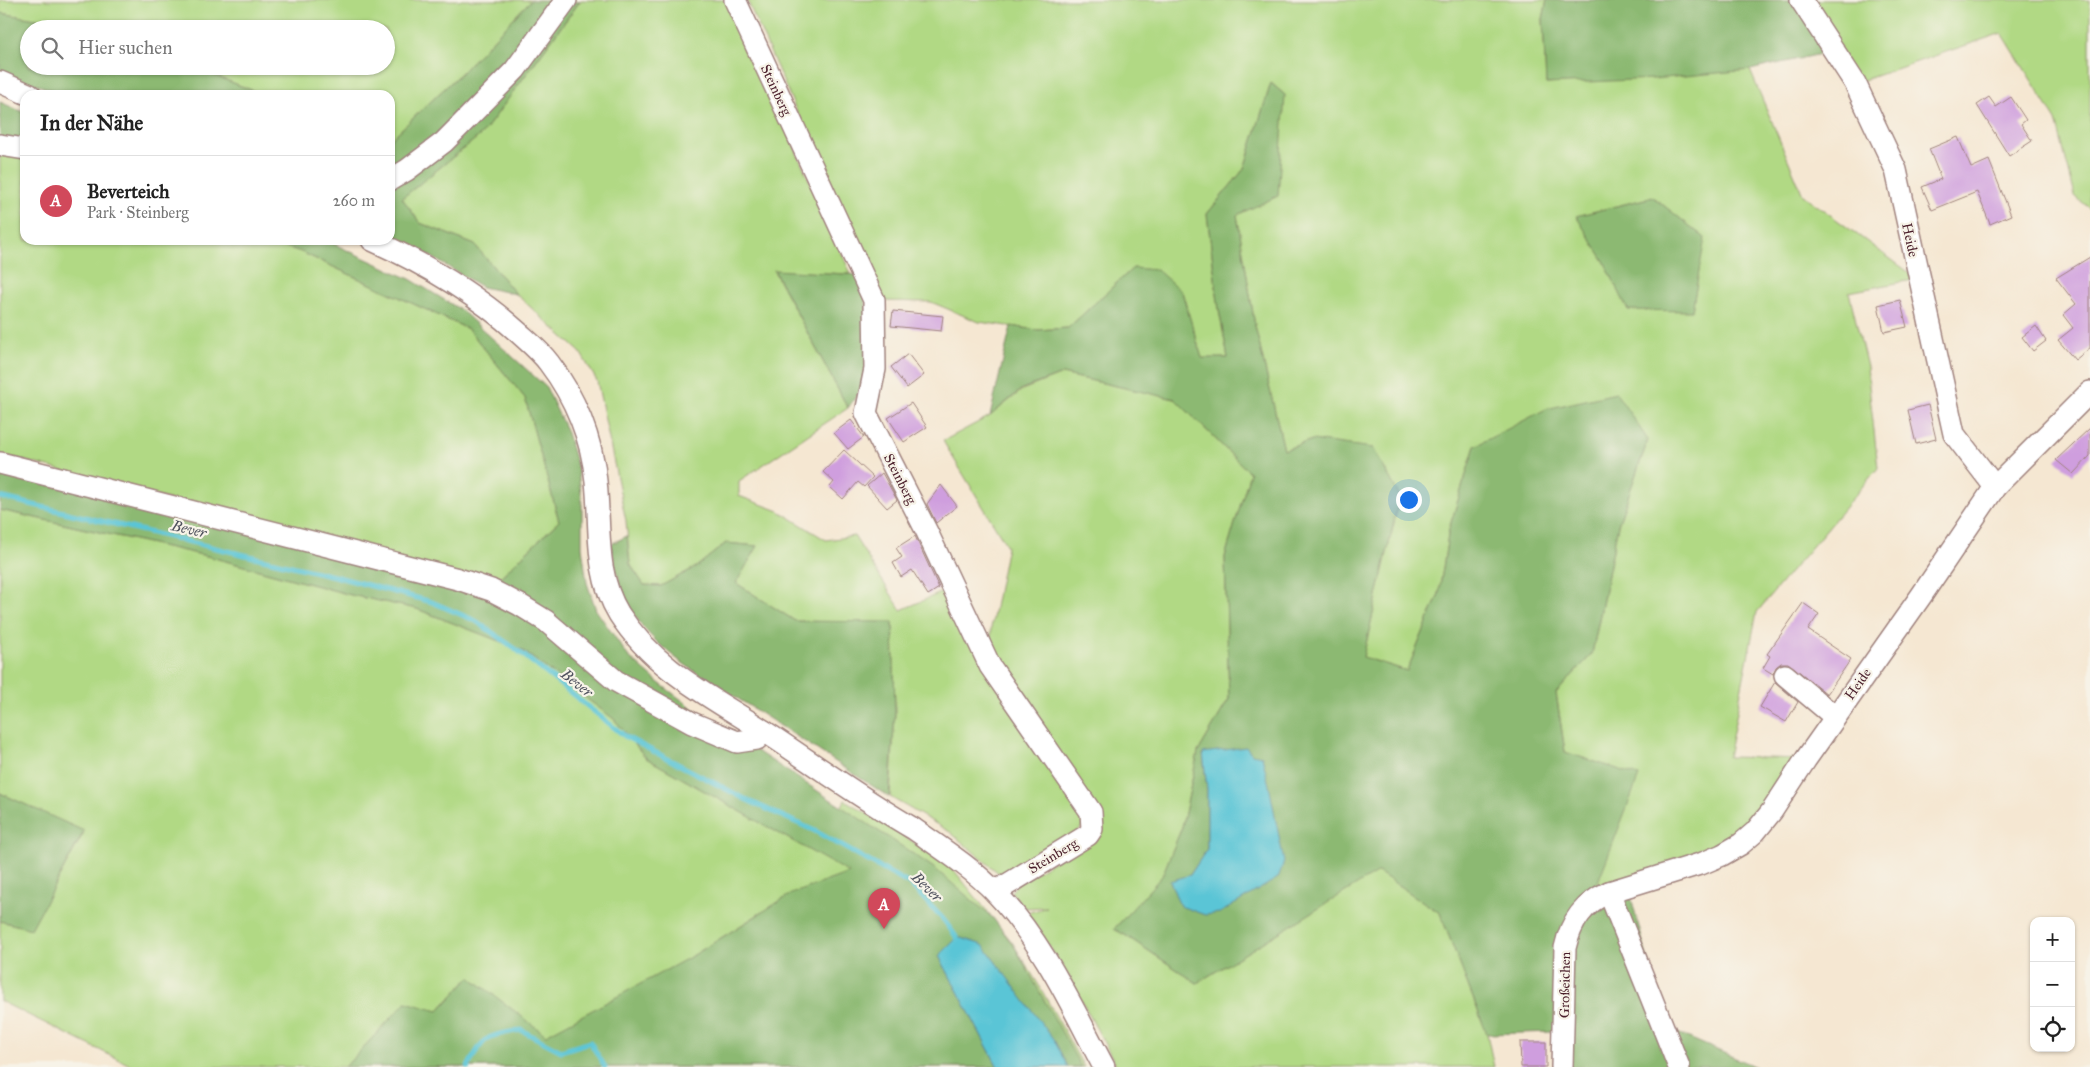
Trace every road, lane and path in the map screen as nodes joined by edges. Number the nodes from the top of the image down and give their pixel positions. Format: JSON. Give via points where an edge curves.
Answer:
{"nodes":[{"id":1,"x":566,"y":0,"type":"edge"},
{"id":2,"x":735,"y":0,"type":"edge"},
{"id":3,"x":1801,"y":0,"type":"edge"},
{"id":4,"x":0,"y":82,"type":"edge"},
{"id":5,"x":20,"y":91,"type":"edge"},
{"id":6,"x":0,"y":145,"type":"edge"},
{"id":7,"x":20,"y":148,"type":"edge"},
{"id":8,"x":395,"y":177,"type":"edge"},
{"id":9,"x":382,"y":245,"type":"edge"},
{"id":10,"x":2090,"y":392,"type":"edge"},
{"id":11,"x":0,"y":463,"type":"edge"},
{"id":12,"x":1995,"y":487,"type":"junction"},
{"id":13,"x":1785,"y":676,"type":"dead end"},
{"id":14,"x":1835,"y":717,"type":"junction"},
{"id":15,"x":764,"y":731,"type":"junction"},
{"id":16,"x":1704,"y":863,"type":"joint"},
{"id":17,"x":995,"y":892,"type":"junction"},
{"id":18,"x":1610,"y":892,"type":"junction"},
{"id":19,"x":1104,"y":1067,"type":"edge"},
{"id":20,"x":1562,"y":1067,"type":"edge"},
{"id":21,"x":1679,"y":1067,"type":"edge"}],
"edges":[{"from":1,"to":8,"type":"street","via":[[520,65],[444,142]]},
{"from":2,"to":17,"type":"street","name":"Steinberg","via":[[874,300],[875,369],[866,413],[990,666],[1091,812],[1092,829],[1088,835]]},
{"from":3,"to":12,"type":"street","name":"Heide","via":[[1855,83],[1896,170],[1954,434]]},
{"from":4,"to":5,"type":"street"},
{"from":6,"to":7,"type":"street"},
{"from":9,"to":15,"type":"street","via":[[474,296],[549,362],[572,400],[589,444],[596,479],[598,545],[609,594],[618,612],[635,637],[672,673]]},
{"from":10,"to":12,"type":"street","name":"Heide"},
{"from":11,"to":15,"type":"street","via":[[491,590],[546,621],[616,681],[692,723],[737,742],[757,739]]},
{"from":12,"to":14,"type":"street","name":"Heide"},
{"from":13,"to":14,"type":"street"},
{"from":14,"to":16,"type":"street","name":"Heide","via":[[1755,832],[1741,844]]},
{"from":15,"to":17,"type":"street","via":[[939,847]]},
{"from":16,"to":18,"type":"street","name":"Großeichen"},
{"from":17,"to":19,"type":"street","via":[[1046,960]]},
{"from":18,"to":20,"type":"street","name":"Großeichen","via":[[1597,897],[1581,911],[1568,934],[1564,959]]},
{"from":18,"to":21,"type":"street"}]}
